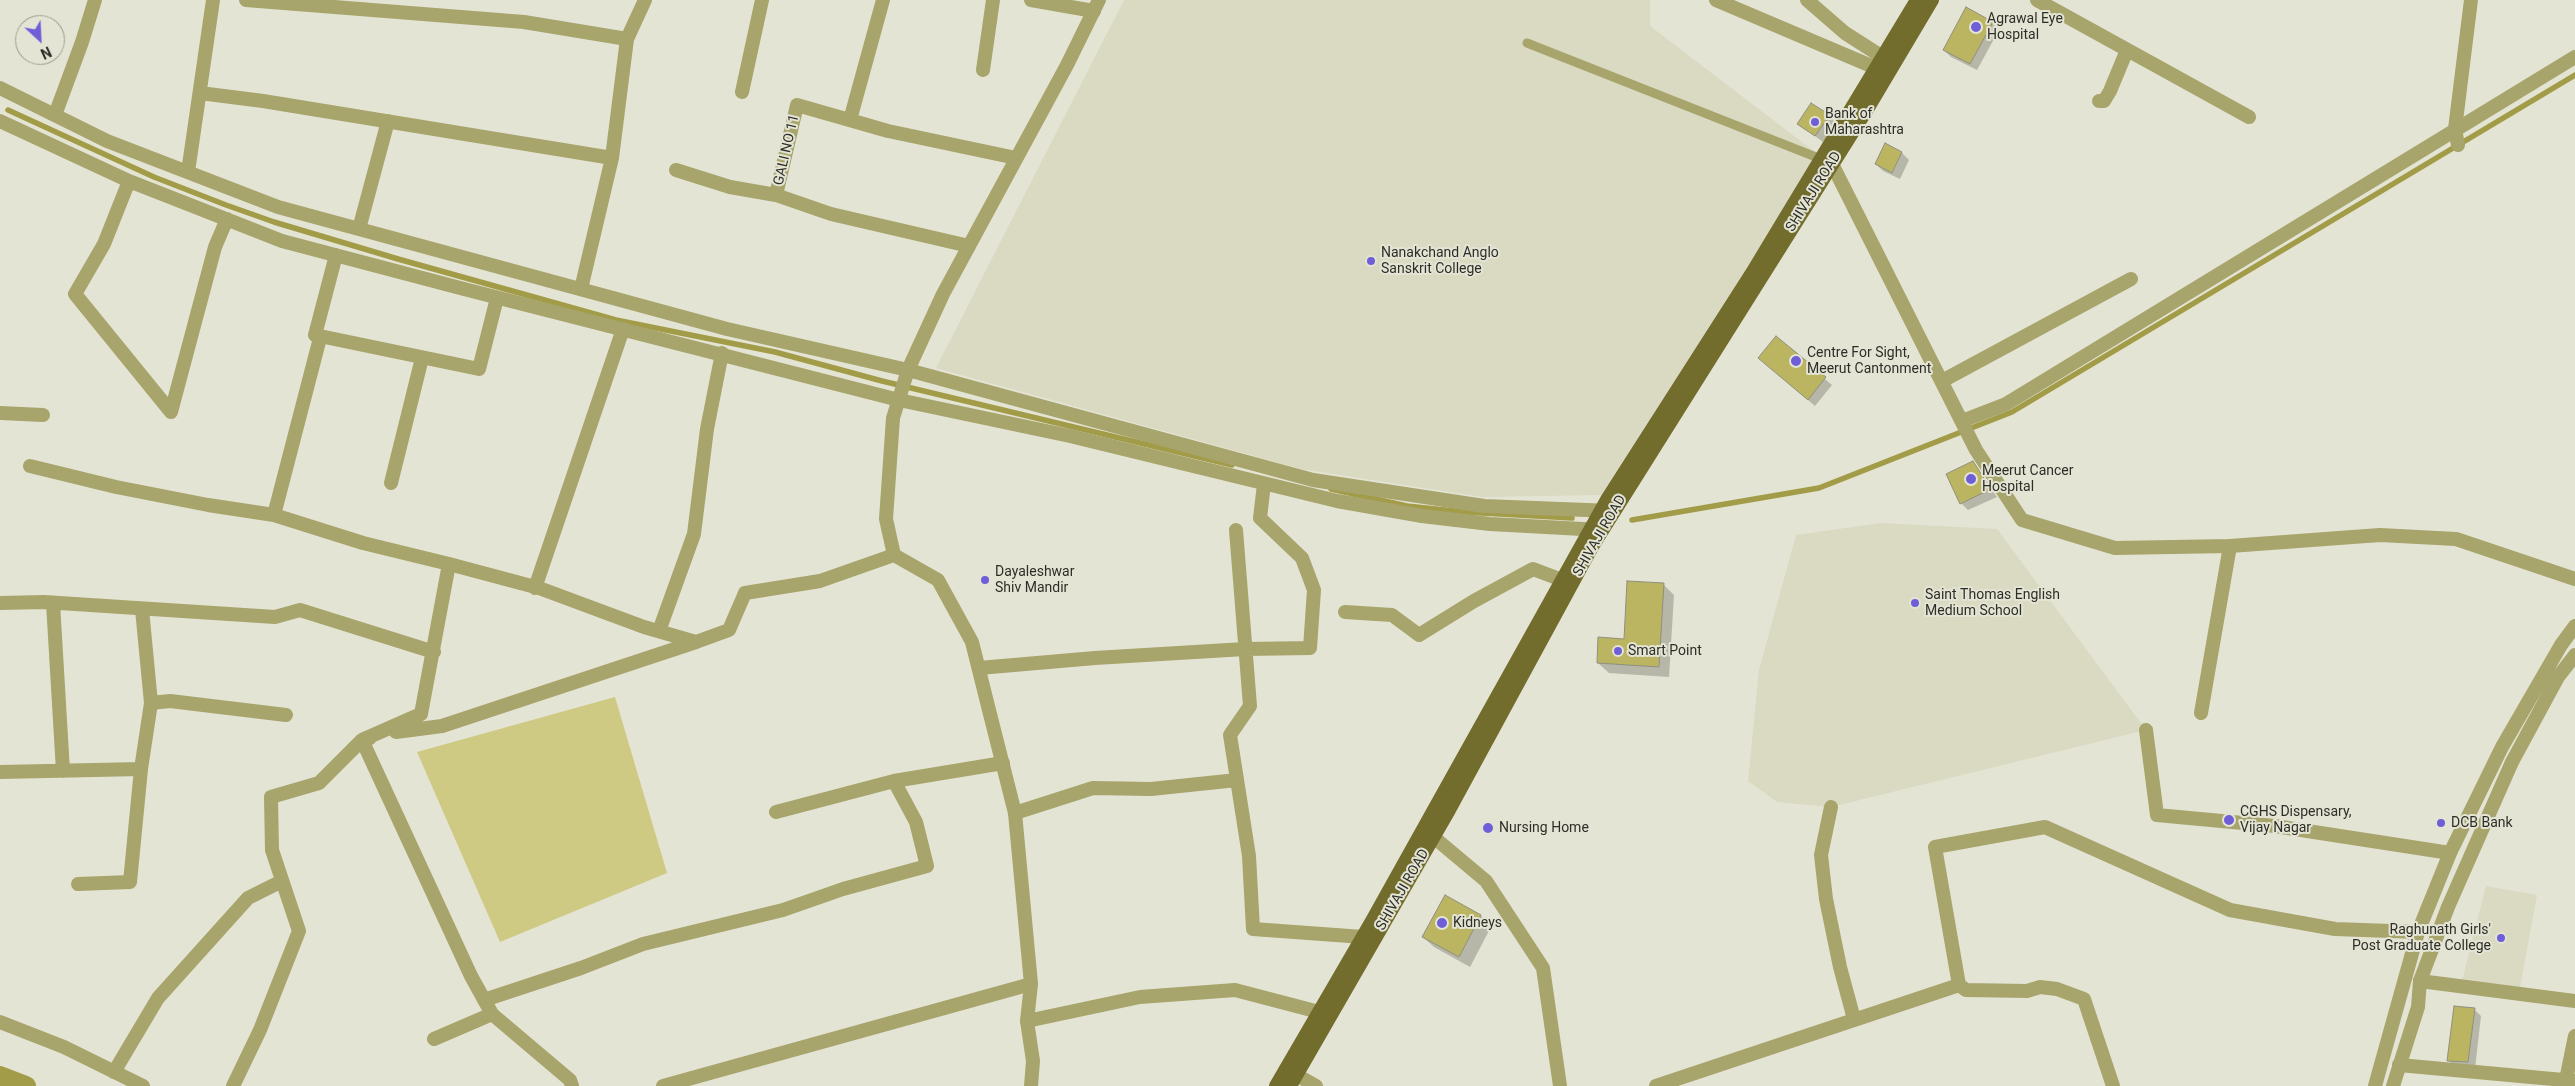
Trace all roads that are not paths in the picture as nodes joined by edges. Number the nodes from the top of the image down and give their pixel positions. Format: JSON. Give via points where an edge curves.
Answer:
{"nodes":[{"id":1,"x":95,"y":0,"type":"edge"},
{"id":2,"x":213,"y":0,"type":"edge"},
{"id":3,"x":246,"y":0,"type":"edge"},
{"id":4,"x":646,"y":0,"type":"edge"},
{"id":5,"x":762,"y":0,"type":"edge"},
{"id":6,"x":883,"y":0,"type":"edge"},
{"id":7,"x":993,"y":0,"type":"edge"},
{"id":8,"x":1031,"y":0,"type":"edge"},
{"id":9,"x":1716,"y":0,"type":"edge"},
{"id":10,"x":1806,"y":0,"type":"edge"},
{"id":11,"x":1917,"y":0,"type":"edge"},
{"id":12,"x":1932,"y":0,"type":"edge"},
{"id":13,"x":2037,"y":0,"type":"edge"},
{"id":14,"x":2471,"y":0,"type":"edge"},
{"id":15,"x":1096,"y":5,"type":"edge"},
{"id":16,"x":627,"y":39,"type":"junction"},
{"id":17,"x":1527,"y":43,"type":"dead end"},
{"id":18,"x":2127,"y":50,"type":"junction"},
{"id":19,"x":2575,"y":57,"type":"edge"},
{"id":20,"x":1884,"y":63,"type":"junction"},
{"id":21,"x":983,"y":70,"type":"dead end"},
{"id":22,"x":0,"y":88,"type":"edge"},
{"id":23,"x":742,"y":92,"type":"dead end"},
{"id":24,"x":200,"y":93,"type":"junction"},
{"id":25,"x":2099,"y":101,"type":"dead end"},
{"id":26,"x":55,"y":115,"type":"junction"},
{"id":27,"x":2250,"y":117,"type":"dead end"},
{"id":28,"x":0,"y":120,"type":"edge"},
{"id":29,"x":850,"y":120,"type":"junction"},
{"id":30,"x":388,"y":122,"type":"junction"},
{"id":31,"x":2455,"y":129,"type":"junction"},
{"id":32,"x":2458,"y":145,"type":"dead end"},
{"id":33,"x":612,"y":158,"type":"junction"},
{"id":34,"x":1016,"y":158,"type":"junction"},
{"id":35,"x":1826,"y":161,"type":"junction"},
{"id":36,"x":676,"y":170,"type":"dead end"},
{"id":37,"x":188,"y":172,"type":"junction"},
{"id":38,"x":129,"y":181,"type":"junction"},
{"id":39,"x":776,"y":195,"type":"junction"},
{"id":40,"x":227,"y":219,"type":"junction"},
{"id":41,"x":359,"y":229,"type":"junction"},
{"id":42,"x":969,"y":246,"type":"junction"},
{"id":43,"x":336,"y":255,"type":"junction"},
{"id":44,"x":2131,"y":279,"type":"dead end"},
{"id":45,"x":581,"y":289,"type":"junction"},
{"id":46,"x":497,"y":298,"type":"junction"},
{"id":47,"x":623,"y":329,"type":"junction"},
{"id":48,"x":315,"y":335,"type":"junction"},
{"id":49,"x":722,"y":354,"type":"junction"},
{"id":50,"x":422,"y":358,"type":"junction"},
{"id":51,"x":907,"y":373,"type":"junction"},
{"id":52,"x":1942,"y":381,"type":"junction"},
{"id":53,"x":899,"y":399,"type":"junction"},
{"id":54,"x":0,"y":413,"type":"edge"},
{"id":55,"x":43,"y":415,"type":"dead end"},
{"id":56,"x":1963,"y":423,"type":"junction"},
{"id":57,"x":30,"y":466,"type":"dead end"},
{"id":58,"x":391,"y":483,"type":"dead end"},
{"id":59,"x":1264,"y":484,"type":"junction"},
{"id":60,"x":1607,"y":511,"type":"junction"},
{"id":61,"x":274,"y":515,"type":"junction"},
{"id":62,"x":1236,"y":530,"type":"dead end"},
{"id":63,"x":1596,"y":530,"type":"junction"},
{"id":64,"x":2230,"y":546,"type":"junction"},
{"id":65,"x":894,"y":555,"type":"junction"},
{"id":66,"x":449,"y":564,"type":"junction"},
{"id":67,"x":2575,"y":579,"type":"edge"},
{"id":68,"x":1562,"y":580,"type":"junction"},
{"id":69,"x":535,"y":588,"type":"junction"},
{"id":70,"x":0,"y":603,"type":"edge"},
{"id":71,"x":53,"y":603,"type":"junction"},
{"id":72,"x":142,"y":609,"type":"junction"},
{"id":73,"x":1345,"y":612,"type":"dead end"},
{"id":74,"x":2575,"y":626,"type":"edge"},
{"id":75,"x":659,"y":631,"type":"junction"},
{"id":76,"x":696,"y":642,"type":"junction"},
{"id":77,"x":1246,"y":649,"type":"junction"},
{"id":78,"x":434,"y":652,"type":"junction"},
{"id":79,"x":2575,"y":655,"type":"edge"},
{"id":80,"x":978,"y":668,"type":"junction"},
{"id":81,"x":151,"y":703,"type":"junction"},
{"id":82,"x":2201,"y":713,"type":"dead end"},
{"id":83,"x":286,"y":715,"type":"dead end"},
{"id":84,"x":2146,"y":730,"type":"dead end"},
{"id":85,"x":362,"y":740,"type":"junction"},
{"id":86,"x":1003,"y":763,"type":"junction"},
{"id":87,"x":141,"y":768,"type":"junction"},
{"id":88,"x":63,"y":771,"type":"junction"},
{"id":89,"x":0,"y":772,"type":"edge"},
{"id":90,"x":1237,"y":780,"type":"junction"},
{"id":91,"x":894,"y":781,"type":"junction"},
{"id":92,"x":1831,"y":807,"type":"dead end"},
{"id":93,"x":776,"y":812,"type":"dead end"},
{"id":94,"x":1015,"y":813,"type":"junction"},
{"id":95,"x":1428,"y":833,"type":"junction"},
{"id":96,"x":2450,"y":853,"type":"junction"},
{"id":97,"x":282,"y":881,"type":"junction"},
{"id":98,"x":78,"y":884,"type":"dead end"},
{"id":99,"x":2418,"y":932,"type":"junction"},
{"id":100,"x":1368,"y":940,"type":"junction"},
{"id":101,"x":2420,"y":981,"type":"junction"},
{"id":102,"x":1031,"y":984,"type":"junction"},
{"id":103,"x":1959,"y":985,"type":"junction"},
{"id":104,"x":484,"y":1000,"type":"junction"},
{"id":105,"x":2575,"y":1001,"type":"edge"},
{"id":106,"x":1319,"y":1012,"type":"junction"},
{"id":107,"x":492,"y":1014,"type":"junction"},
{"id":108,"x":1854,"y":1019,"type":"junction"},
{"id":109,"x":1027,"y":1021,"type":"junction"},
{"id":110,"x":0,"y":1022,"type":"edge"},
{"id":111,"x":2575,"y":1036,"type":"edge"},
{"id":112,"x":434,"y":1039,"type":"dead end"},
{"id":113,"x":2399,"y":1066,"type":"junction"},
{"id":114,"x":114,"y":1072,"type":"junction"},
{"id":115,"x":1291,"y":1077,"type":"edge"},
{"id":116,"x":2570,"y":1081,"type":"edge"},
{"id":117,"x":143,"y":1086,"type":"edge"},
{"id":118,"x":233,"y":1086,"type":"edge"},
{"id":119,"x":572,"y":1086,"type":"edge"},
{"id":120,"x":663,"y":1086,"type":"edge"},
{"id":121,"x":1031,"y":1086,"type":"edge"},
{"id":122,"x":1276,"y":1086,"type":"edge"},
{"id":123,"x":1316,"y":1086,"type":"edge"},
{"id":124,"x":1560,"y":1086,"type":"edge"},
{"id":125,"x":1656,"y":1086,"type":"edge"},
{"id":126,"x":2113,"y":1086,"type":"edge"},
{"id":127,"x":2375,"y":1086,"type":"edge"},
{"id":128,"x":2393,"y":1086,"type":"edge"}],
"edges":[{"from":1,"to":26,"type":"street"},
{"from":2,"to":24,"type":"street"},
{"from":3,"to":16,"type":"street","via":[[524,22]]},
{"from":4,"to":16,"type":"street"},
{"from":5,"to":23,"type":"street"},
{"from":6,"to":29,"type":"street"},
{"from":7,"to":21,"type":"street"},
{"from":8,"to":15,"type":"street"},
{"from":9,"to":20,"type":"street"},
{"from":10,"to":20,"type":"street"},
{"from":11,"to":20,"type":"main road"},
{"from":12,"to":20,"type":"main road","name":"SHIVAJI ROAD"},
{"from":13,"to":18,"type":"street"},
{"from":14,"to":31,"type":"street"},
{"from":15,"to":34,"type":"street","via":[[1068,64]]},
{"from":16,"to":33,"type":"street"},
{"from":17,"to":35,"type":"lane"},
{"from":18,"to":25,"type":"street","via":[[2110,91],[2104,101]]},
{"from":18,"to":27,"type":"street"},
{"from":19,"to":31,"type":"street"},
{"from":20,"to":35,"type":"main road","name":"SHIVAJI ROAD"},
{"from":22,"to":26,"type":"street"},
{"from":24,"to":30,"type":"street"},
{"from":24,"to":37,"type":"street"},
{"from":26,"to":37,"type":"street","via":[[107,141]]},
{"from":28,"to":38,"type":"street"},
{"from":29,"to":34,"type":"street"},
{"from":29,"to":39,"type":"street","name":"GALI NO 11","via":[[797,105]]},
{"from":30,"to":33,"type":"street"},
{"from":30,"to":41,"type":"street"},
{"from":31,"to":32,"type":"street"},
{"from":31,"to":56,"type":"street","via":[[2006,404]]},
{"from":33,"to":45,"type":"street"},
{"from":34,"to":42,"type":"street"},
{"from":35,"to":52,"type":"street"},
{"from":35,"to":60,"type":"main road","name":"SHIVAJI ROAD"},
{"from":36,"to":39,"type":"street","via":[[730,187]]},
{"from":37,"to":41,"type":"street","via":[[278,207]]},
{"from":38,"to":40,"type":"street"},
{"from":38,"to":40,"type":"street","via":[[104,244],[75,294],[171,412],[215,247]]},
{"from":39,"to":42,"type":"street","via":[[831,214]]},
{"from":40,"to":43,"type":"street","via":[[282,241]]},
{"from":41,"to":45,"type":"street"},
{"from":42,"to":51,"type":"street"},
{"from":43,"to":46,"type":"street"},
{"from":43,"to":48,"type":"street"},
{"from":44,"to":52,"type":"street"},
{"from":45,"to":51,"type":"street"},
{"from":46,"to":47,"type":"street"},
{"from":46,"to":50,"type":"street","via":[[479,369]]},
{"from":47,"to":49,"type":"street"},
{"from":47,"to":69,"type":"street"},
{"from":48,"to":50,"type":"street"},
{"from":48,"to":61,"type":"street","via":[[320,338]]},
{"from":49,"to":53,"type":"street"},
{"from":49,"to":75,"type":"street","via":[[706,429],[694,534]]},
{"from":50,"to":58,"type":"street"},
{"from":51,"to":53,"type":"street"},
{"from":51,"to":60,"type":"street","via":[[1313,480],[1484,506]]},
{"from":52,"to":56,"type":"street"},
{"from":53,"to":59,"type":"street","via":[[1070,436]]},
{"from":53,"to":65,"type":"street","via":[[893,418],[886,519]]},
{"from":54,"to":55,"type":"street"},
{"from":56,"to":64,"type":"street","via":[[1976,450],[2022,520],[2115,548]]},
{"from":57,"to":61,"type":"street","via":[[153,494]]},
{"from":59,"to":63,"type":"street","via":[[1422,516],[1490,524]]},
{"from":59,"to":77,"type":"street","via":[[1260,518],[1302,558],[1314,590],[1310,648]]},
{"from":60,"to":63,"type":"main road","name":"SHIVAJI ROAD"},
{"from":61,"to":66,"type":"street","via":[[363,543]]},
{"from":62,"to":77,"type":"street"},
{"from":63,"to":68,"type":"main road"},
{"from":63,"to":95,"type":"main road","name":"SHIVAJI ROAD"},
{"from":64,"to":67,"type":"street","via":[[2380,535],[2456,539]]},
{"from":64,"to":82,"type":"street"},
{"from":65,"to":76,"type":"street","via":[[820,581],[745,593],[729,630]]},
{"from":65,"to":80,"type":"street","via":[[938,580],[972,642]]},
{"from":66,"to":69,"type":"street"},
{"from":66,"to":78,"type":"street"},
{"from":68,"to":73,"type":"street","via":[[1533,569],[1419,635],[1392,615]]},
{"from":68,"to":95,"type":"main road"},
{"from":69,"to":75,"type":"street"},
{"from":70,"to":71,"type":"street"},
{"from":71,"to":72,"type":"street"},
{"from":71,"to":88,"type":"street"},
{"from":72,"to":78,"type":"street","via":[[275,617],[300,610]]},
{"from":72,"to":81,"type":"street"},
{"from":74,"to":96,"type":"street","via":[[2502,747]]},
{"from":75,"to":76,"type":"street"},
{"from":76,"to":85,"type":"street","via":[[442,726],[408,729]]},
{"from":77,"to":80,"type":"street"},
{"from":77,"to":90,"type":"street","via":[[1250,706],[1230,734]]},
{"from":78,"to":85,"type":"street","via":[[421,714]]},
{"from":79,"to":101,"type":"street","via":[[2558,677],[2512,762],[2448,907]]},
{"from":80,"to":86,"type":"street"},
{"from":81,"to":83,"type":"street","via":[[170,700]]},
{"from":81,"to":87,"type":"street"},
{"from":84,"to":96,"type":"street","via":[[2157,814],[2275,826]]},
{"from":85,"to":97,"type":"street","via":[[319,783],[271,798],[272,850]]},
{"from":85,"to":104,"type":"street"},
{"from":86,"to":91,"type":"street"},
{"from":86,"to":94,"type":"street"},
{"from":87,"to":88,"type":"street"},
{"from":87,"to":98,"type":"street","via":[[130,882]]},
{"from":88,"to":89,"type":"street"},
{"from":90,"to":94,"type":"street","via":[[1151,789],[1093,788]]},
{"from":90,"to":100,"type":"street","via":[[1249,856],[1253,929]]},
{"from":91,"to":93,"type":"street"},
{"from":91,"to":104,"type":"street","via":[[916,822],[927,866],[843,889],[783,910],[643,944]]},
{"from":92,"to":108,"type":"street","via":[[1821,855],[1826,899]]},
{"from":94,"to":102,"type":"street"},
{"from":95,"to":100,"type":"main road","name":"SHIVAJI ROAD"},
{"from":95,"to":124,"type":"street","via":[[1486,881],[1543,968]]},
{"from":96,"to":99,"type":"street"},
{"from":97,"to":114,"type":"street","via":[[248,898],[158,998]]},
{"from":97,"to":118,"type":"street","via":[[299,931],[260,1030]]},
{"from":99,"to":103,"type":"street","via":[[2335,929],[2230,910],[2045,827],[1935,847]]},
{"from":99,"to":127,"type":"street"},
{"from":100,"to":106,"type":"main road"},
{"from":100,"to":115,"type":"main road","name":"SHIVAJI ROAD"},
{"from":101,"to":105,"type":"street"},
{"from":101,"to":113,"type":"street","via":[[2418,1007]]},
{"from":102,"to":109,"type":"street"},
{"from":102,"to":120,"type":"street"},
{"from":103,"to":108,"type":"street"},
{"from":103,"to":126,"type":"street","via":[[1966,990],[2027,991],[2040,987],[2057,989],[2084,999]]},
{"from":104,"to":107,"type":"street"},
{"from":106,"to":109,"type":"street","via":[[1235,990],[1140,997]]},
{"from":106,"to":115,"type":"main road"},
{"from":107,"to":112,"type":"street"},
{"from":107,"to":119,"type":"street","via":[[570,1080]]},
{"from":108,"to":125,"type":"street"},
{"from":109,"to":121,"type":"street","via":[[1033,1061]]},
{"from":110,"to":114,"type":"street","via":[[64,1047]]},
{"from":111,"to":116,"type":"street"},
{"from":113,"to":116,"type":"street"},
{"from":113,"to":128,"type":"street"},
{"from":114,"to":117,"type":"street"},
{"from":115,"to":122,"type":"main road"},
{"from":115,"to":123,"type":"street"}]}
